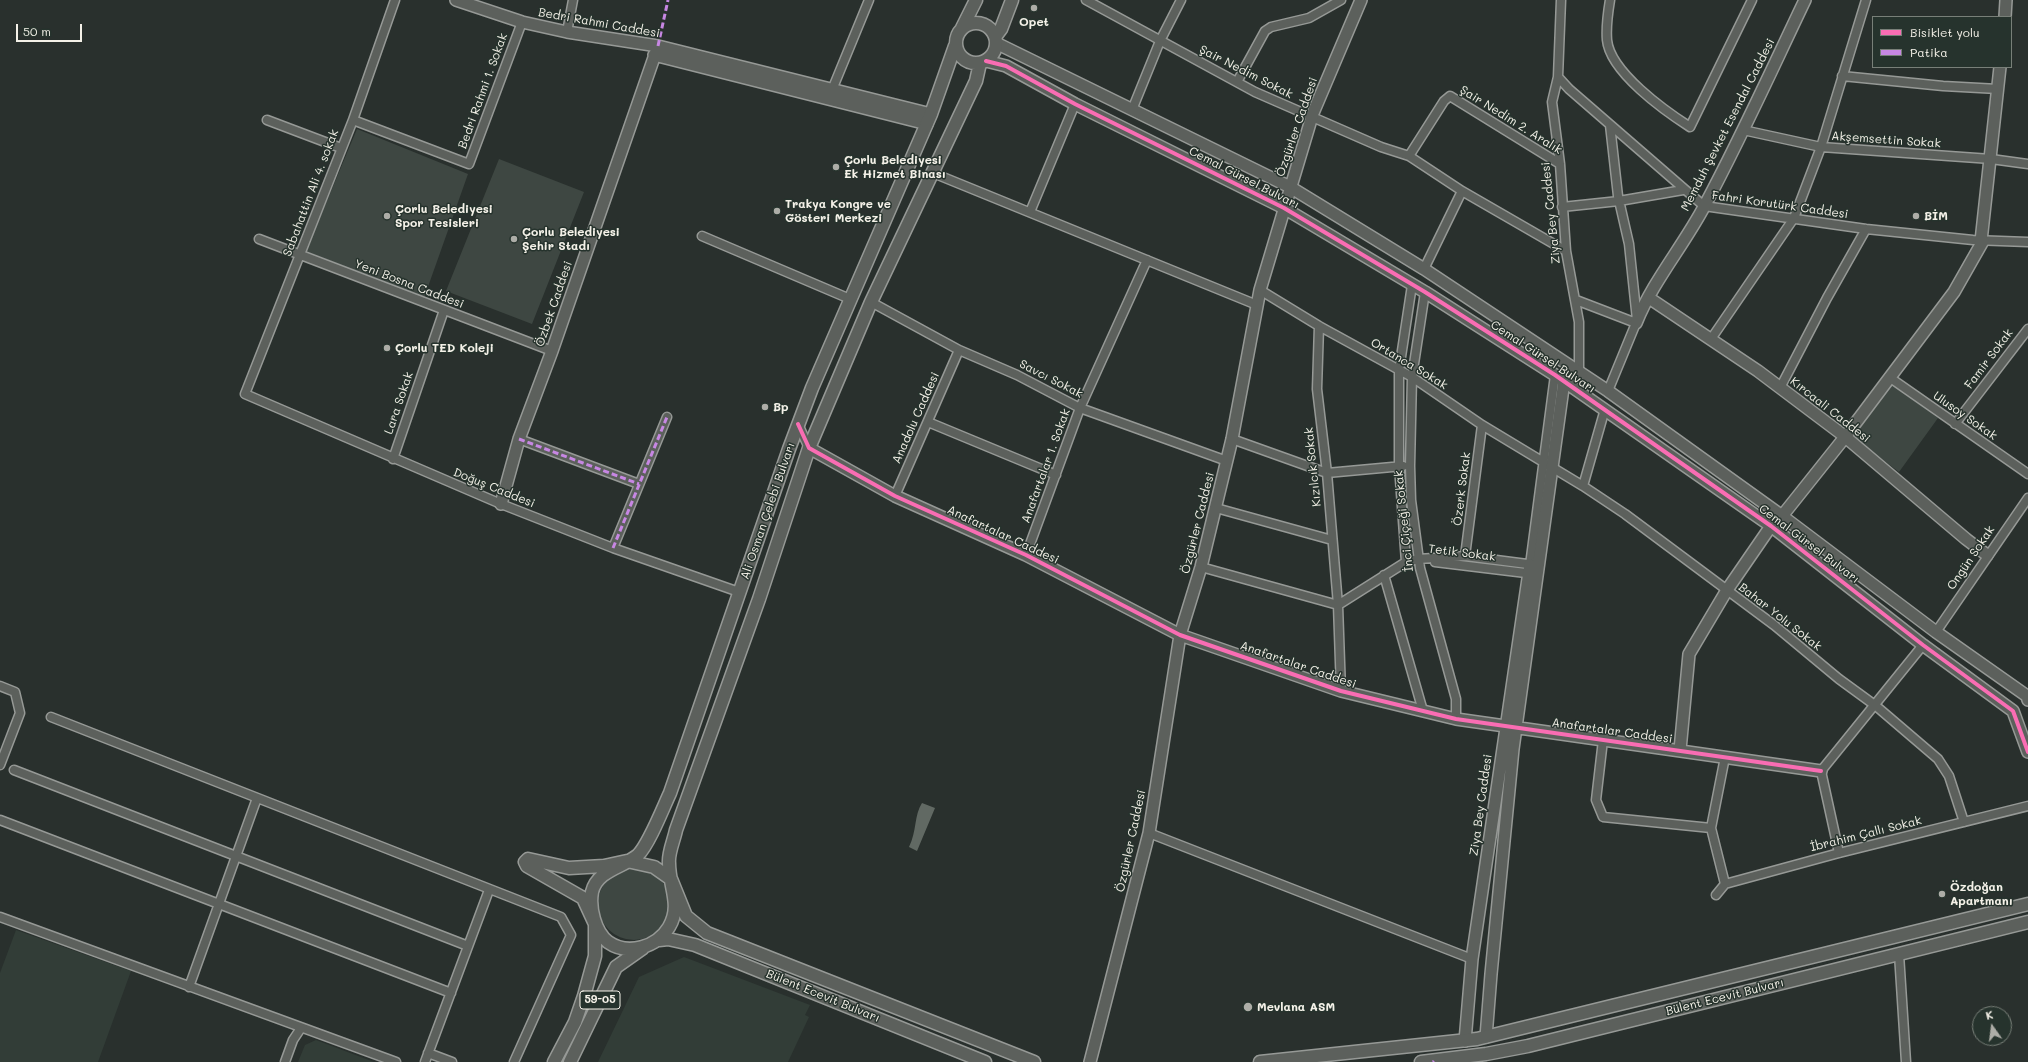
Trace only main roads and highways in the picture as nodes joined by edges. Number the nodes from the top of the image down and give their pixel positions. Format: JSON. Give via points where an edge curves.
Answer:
{"nodes":[{"id":1,"x":976,"y":0,"type":"edge"},
{"id":2,"x":1012,"y":0,"type":"edge"},
{"id":3,"x":962,"y":28,"type":"junction"},
{"id":4,"x":996,"y":40,"type":"junction"},
{"id":5,"x":955,"y":46,"type":"junction"},
{"id":6,"x":983,"y":62,"type":"junction"},
{"id":7,"x":627,"y":861,"type":"junction"},
{"id":8,"x":671,"y":879,"type":"junction"},
{"id":9,"x":2028,"y":904,"type":"edge"},
{"id":10,"x":2028,"y":922,"type":"edge"},
{"id":11,"x":595,"y":924,"type":"junction"},
{"id":12,"x":659,"y":940,"type":"junction"},
{"id":13,"x":643,"y":948,"type":"junction"},
{"id":14,"x":554,"y":1062,"type":"edge"},
{"id":15,"x":570,"y":1062,"type":"edge"},
{"id":16,"x":986,"y":1062,"type":"edge"},
{"id":17,"x":1034,"y":1062,"type":"edge"},
{"id":18,"x":1260,"y":1062,"type":"edge"},
{"id":19,"x":1421,"y":1062,"type":"edge"}],
"edges":[{"from":1,"to":3,"type":"main road"},
{"from":2,"to":4,"type":"main road"},
{"from":3,"to":4,"type":"main road","via":[[980,23],[992,30]]},
{"from":3,"to":5,"type":"main road","via":[[957,34]]},
{"from":4,"to":6,"type":"main road","via":[[995,50]]},
{"from":5,"to":6,"type":"main road","via":[[957,53],[966,62]]},
{"from":5,"to":7,"type":"main road","name":"Ali Osman Çelebi Bulvarı","via":[[929,119],[798,424],[670,793],[644,845],[638,854]]},
{"from":6,"to":8,"type":"main road","name":"Ali Osman Çelebi Bulvarı","number":"59-05","via":[[871,302],[809,448],[759,599],[684,805],[669,862]]},
{"from":7,"to":8,"type":"main road","via":[[654,867]]},
{"from":7,"to":11,"type":"main road","via":[[606,873],[594,888],[592,906]]},
{"from":7,"to":11,"type":"main road","via":[[604,866],[569,868],[526,860],[525,864],[529,868],[583,898]]},
{"from":8,"to":12,"type":"main road","number":"59-05","via":[[675,913]]},
{"from":8,"to":17,"type":"main road","via":[[686,916],[707,933]]},
{"from":9,"to":18,"type":"main road","via":[[1486,1037]]},
{"from":10,"to":19,"type":"main road","name":"Bülent Ecevit Bulvarı","via":[[1528,1046]]},
{"from":11,"to":13,"type":"main road","via":[[608,942],[628,949]]},
{"from":11,"to":14,"type":"main road","via":[[596,956],[586,990],[575,1022]]},
{"from":12,"to":13,"type":"main road","number":"59-05"},
{"from":12,"to":16,"type":"main road","name":"Bülent Ecevit Bulvarı","via":[[668,939],[695,945]]},
{"from":13,"to":15,"type":"main road","number":"59-05","via":[[616,967]]}]}
